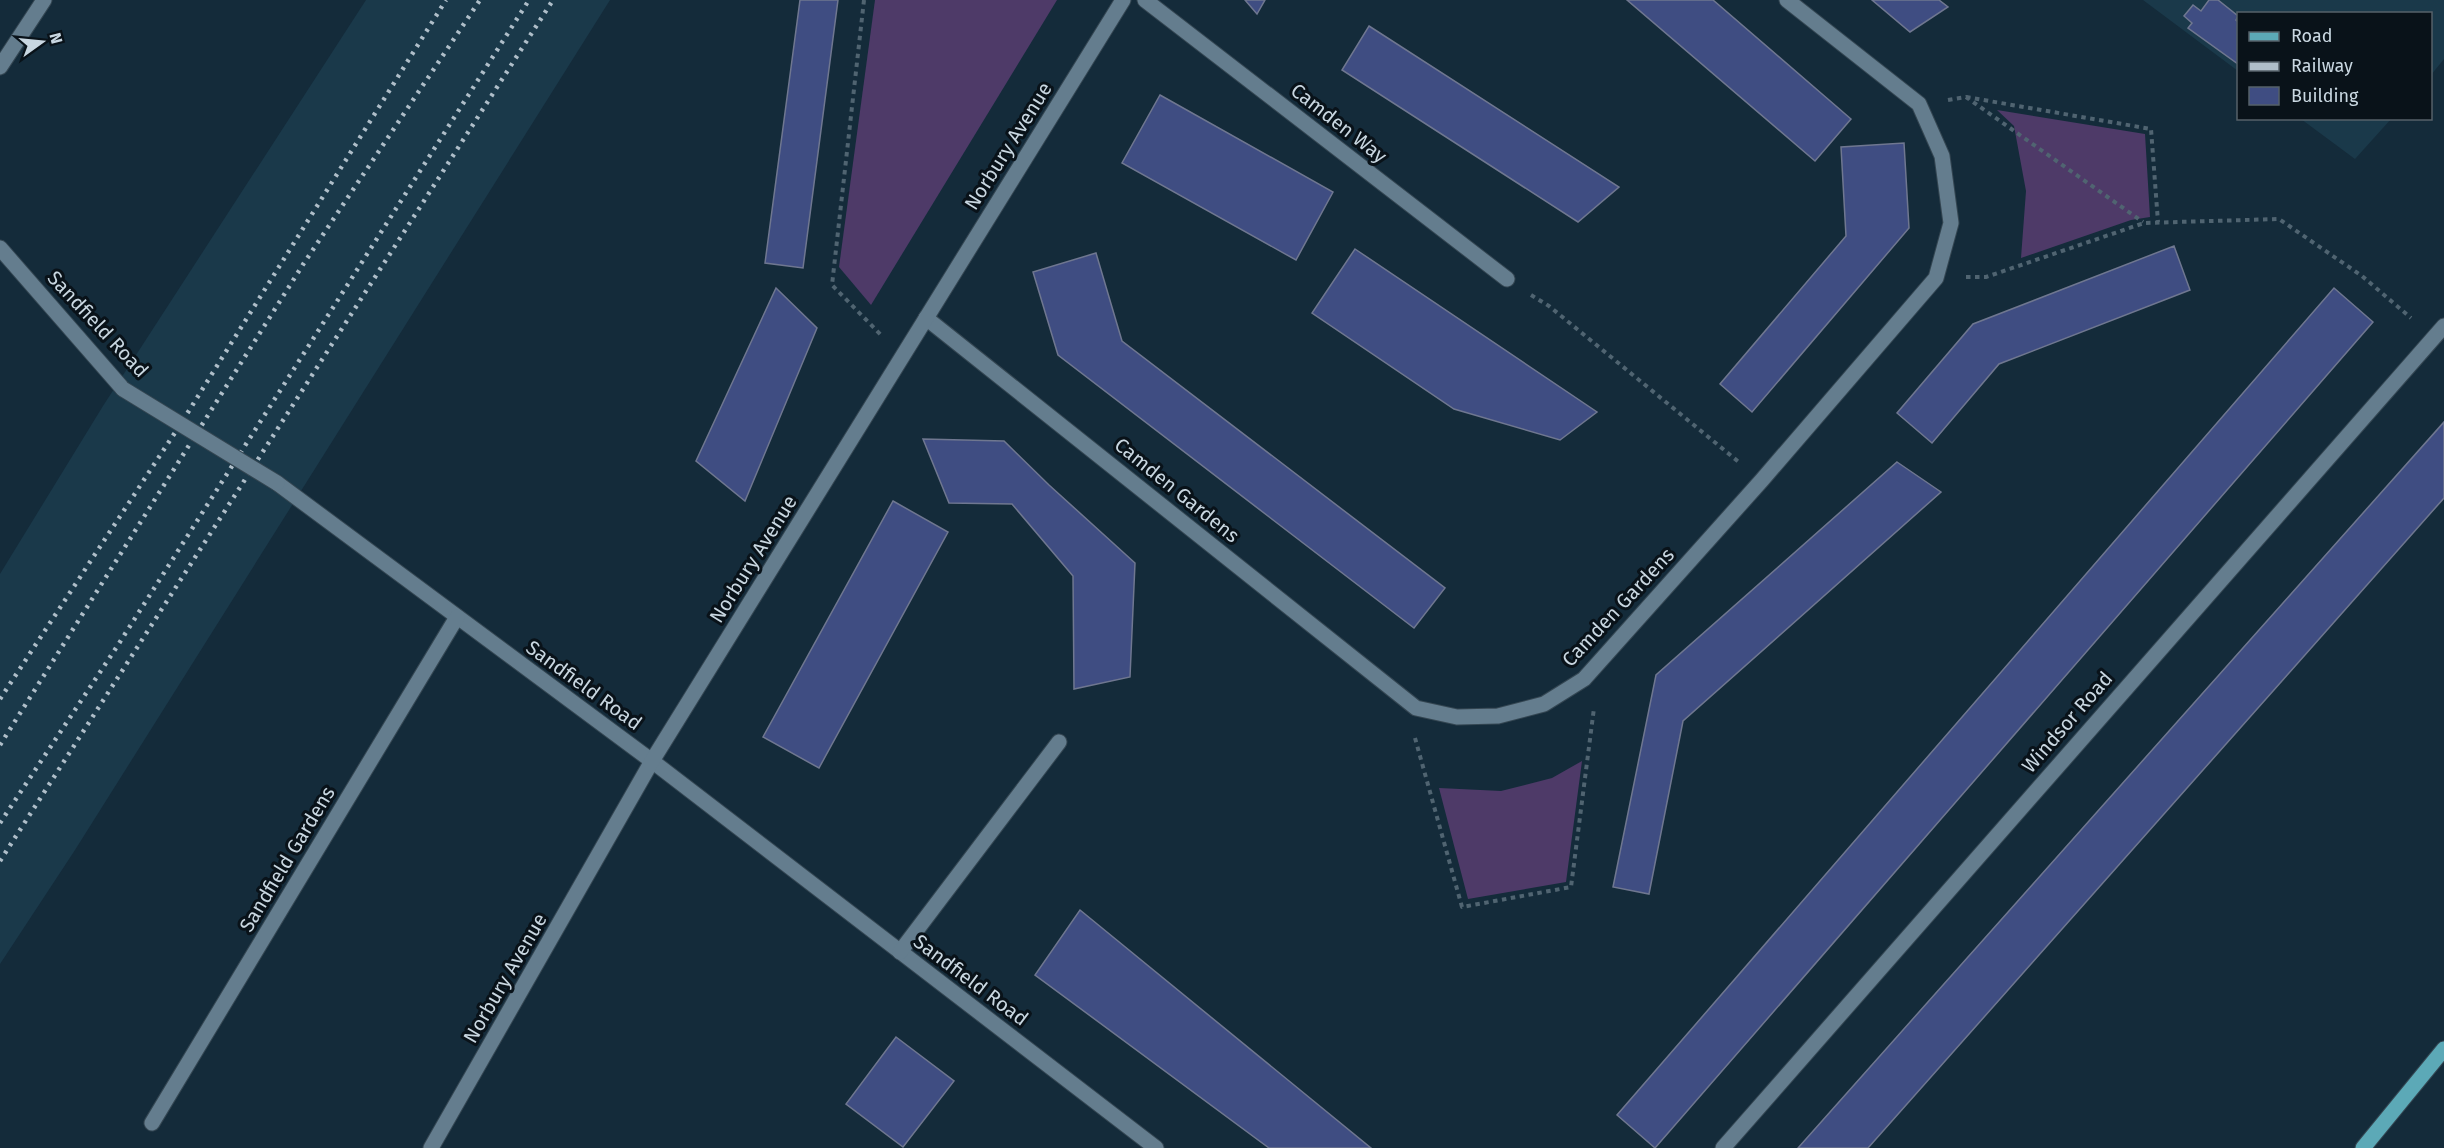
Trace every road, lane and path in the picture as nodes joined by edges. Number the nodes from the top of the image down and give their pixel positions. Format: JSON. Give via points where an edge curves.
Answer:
{"nodes":[{"id":1,"x":44,"y":0,"type":"edge"},
{"id":2,"x":864,"y":0,"type":"edge"},
{"id":3,"x":1123,"y":0,"type":"edge"},
{"id":4,"x":1145,"y":0,"type":"edge"},
{"id":5,"x":1787,"y":0,"type":"edge"},
{"id":6,"x":0,"y":67,"type":"edge"},
{"id":7,"x":1966,"y":97,"type":"junction"},
{"id":8,"x":1919,"y":104,"type":"junction"},
{"id":9,"x":2158,"y":222,"type":"junction"},
{"id":10,"x":2144,"y":223,"type":"junction"},
{"id":11,"x":0,"y":248,"type":"edge"},
{"id":12,"x":1936,"y":278,"type":"junction"},
{"id":13,"x":1507,"y":279,"type":"joint"},
{"id":14,"x":926,"y":318,"type":"junction"},
{"id":15,"x":2439,"y":331,"type":"edge"},
{"id":16,"x":902,"y":356,"type":"junction"},
{"id":17,"x":1762,"y":480,"type":"junction"},
{"id":18,"x":457,"y":617,"type":"junction"},
{"id":19,"x":1584,"y":679,"type":"junction"},
{"id":20,"x":1416,"y":708,"type":"junction"},
{"id":21,"x":1059,"y":742,"type":"dead end"},
{"id":22,"x":652,"y":761,"type":"junction"},
{"id":23,"x":900,"y":952,"type":"junction"},
{"id":24,"x":2444,"y":1049,"type":"edge"},
{"id":25,"x":152,"y":1123,"type":"dead end"},
{"id":26,"x":431,"y":1148,"type":"edge"},
{"id":27,"x":1156,"y":1148,"type":"edge"},
{"id":28,"x":1723,"y":1148,"type":"edge"},
{"id":29,"x":2363,"y":1148,"type":"edge"}],
"edges":[{"from":1,"to":6,"type":"street"},
{"from":2,"to":16,"type":"path","via":[[832,285]]},
{"from":3,"to":14,"type":"street","name":"Norbury Avenue"},
{"from":4,"to":13,"type":"street","name":"Camden Way"},
{"from":5,"to":8,"type":"street","name":"Camden Gardens"},
{"from":7,"to":8,"type":"path"},
{"from":7,"to":9,"type":"path","via":[[2151,129]]},
{"from":7,"to":10,"type":"path"},
{"from":8,"to":12,"type":"street","name":"Camden Gardens","via":[[1941,156],[1951,223]]},
{"from":9,"to":10,"type":"path"},
{"from":9,"to":15,"type":"path","via":[[2278,219]]},
{"from":10,"to":12,"type":"path","via":[[1986,277]]},
{"from":11,"to":18,"type":"street","name":"Sandfield Road","bridge":true,"via":[[123,388],[277,483]]},
{"from":12,"to":17,"type":"street","name":"Camden Gardens"},
{"from":13,"to":17,"type":"path","via":[[1548,306]]},
{"from":14,"to":16,"type":"street","name":"Norbury Avenue"},
{"from":14,"to":20,"type":"street","name":"Camden Gardens"},
{"from":15,"to":28,"type":"street","name":"Windsor Road"},
{"from":16,"to":22,"type":"street","name":"Norbury Avenue"},
{"from":17,"to":19,"type":"street","name":"Camden Gardens"},
{"from":18,"to":22,"type":"street","name":"Sandfield Road"},
{"from":18,"to":25,"type":"street","name":"Sandfield Gardens"},
{"from":19,"to":20,"type":"street","name":"Camden Gardens","via":[[1544,704],[1498,716],[1457,717]]},
{"from":19,"to":20,"type":"path","via":[[1594,708],[1571,887],[1462,907],[1415,740]]},
{"from":21,"to":23,"type":"street"},
{"from":22,"to":23,"type":"street","name":"Sandfield Road"},
{"from":22,"to":26,"type":"street","name":"Norbury Avenue"},
{"from":23,"to":27,"type":"street","name":"Sandfield Road"},
{"from":24,"to":29,"type":"main road"}]}
